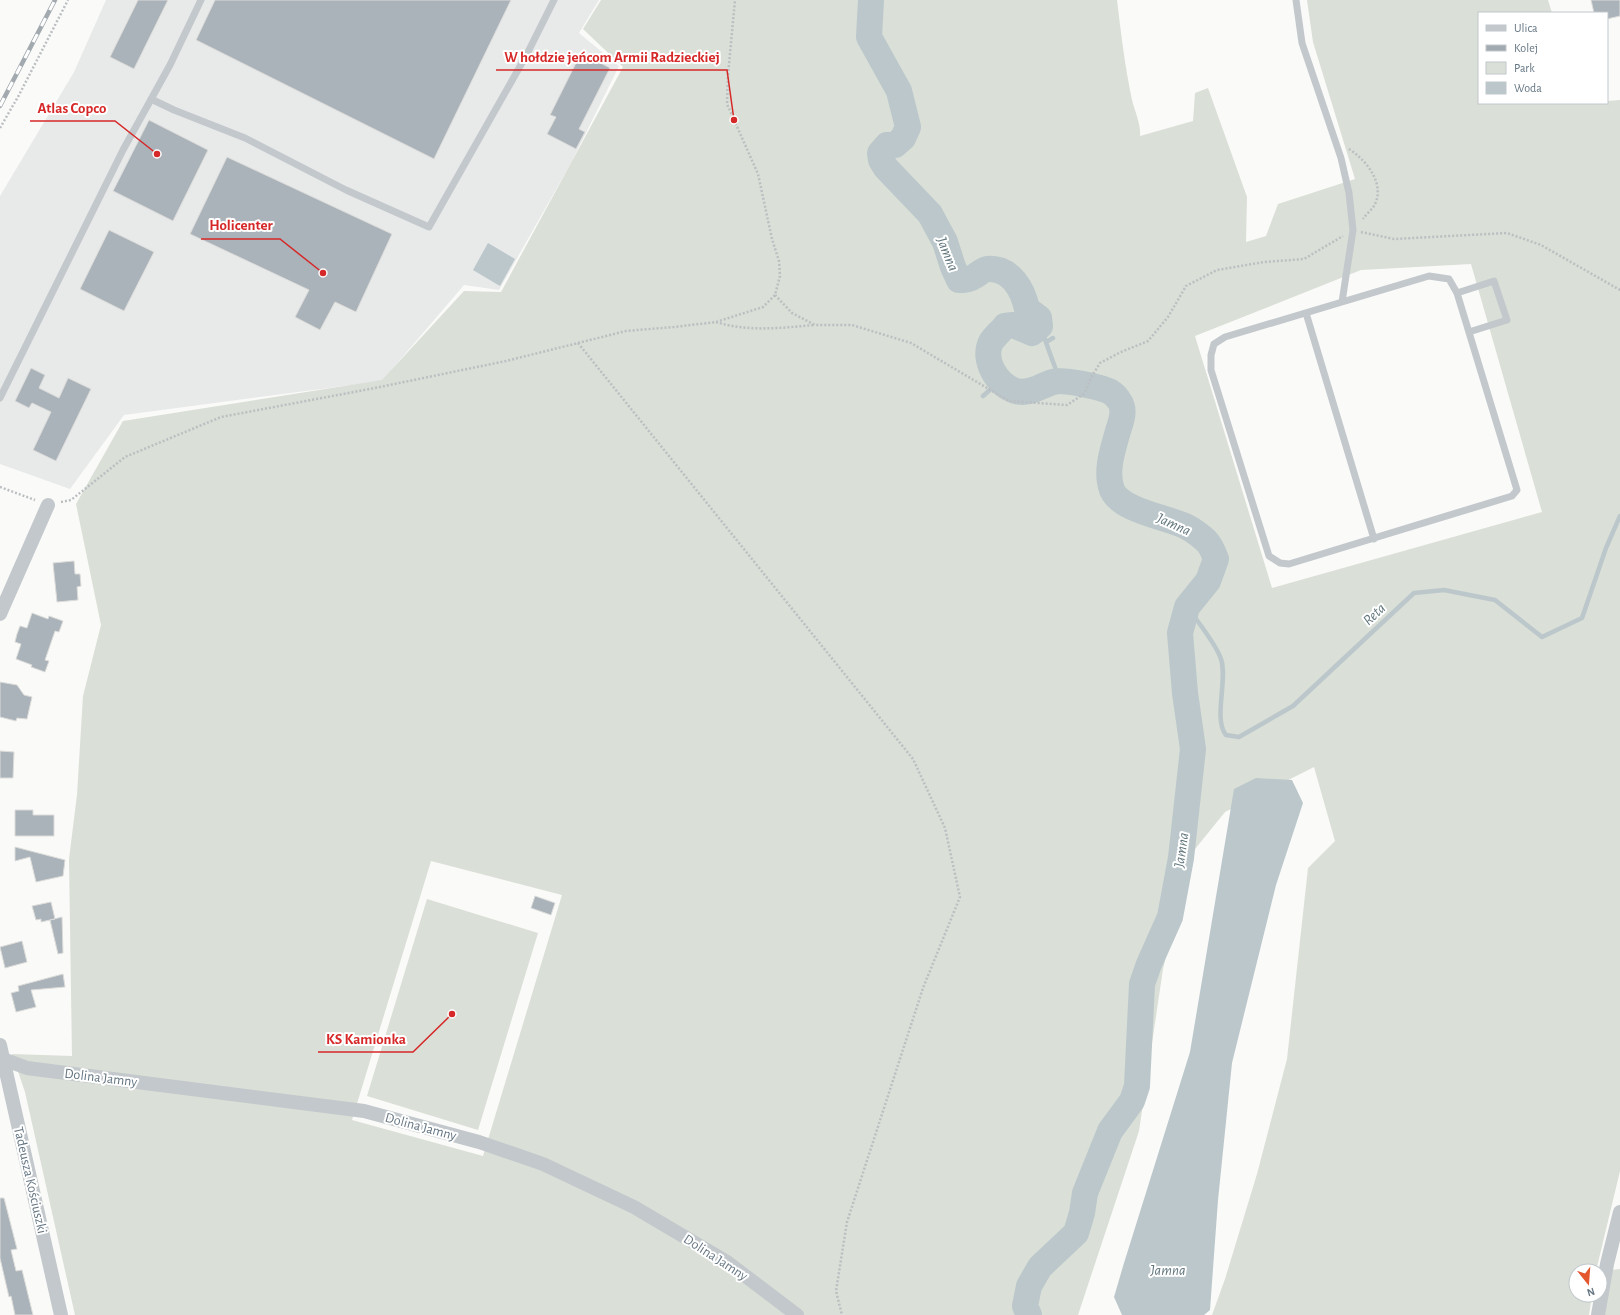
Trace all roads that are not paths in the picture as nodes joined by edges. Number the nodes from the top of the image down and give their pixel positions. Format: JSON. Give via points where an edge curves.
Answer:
{"nodes":[{"id":1,"x":201,"y":0,"type":"edge"},
{"id":2,"x":554,"y":0,"type":"edge"},
{"id":3,"x":1296,"y":0,"type":"edge"},
{"id":4,"x":151,"y":99,"type":"junction"},
{"id":5,"x":1457,"y":293,"type":"junction"},
{"id":6,"x":1342,"y":302,"type":"junction"},
{"id":7,"x":1306,"y":313,"type":"junction"},
{"id":8,"x":1469,"y":332,"type":"junction"},
{"id":9,"x":0,"y":398,"type":"edge"},
{"id":10,"x":48,"y":505,"type":"road end"},
{"id":11,"x":1374,"y":538,"type":"junction"},
{"id":12,"x":0,"y":614,"type":"edge"},
{"id":13,"x":0,"y":1045,"type":"edge"},
{"id":14,"x":2,"y":1059,"type":"edge"},
{"id":15,"x":1620,"y":1212,"type":"edge"},
{"id":16,"x":61,"y":1315,"type":"edge"},
{"id":17,"x":797,"y":1315,"type":"edge"},
{"id":18,"x":1598,"y":1315,"type":"edge"}],
"edges":[{"from":1,"to":4,"type":"lane"},
{"from":2,"to":4,"type":"lane","via":[[527,54],[429,227],[346,190],[245,138]]},
{"from":3,"to":6,"type":"lane","via":[[1302,43],[1349,193],[1353,230]]},
{"from":4,"to":9,"type":"lane","via":[[123,150]]},
{"from":5,"to":6,"type":"lane","via":[[1449,279],[1429,276]]},
{"from":5,"to":8,"type":"lane"},
{"from":5,"to":8,"type":"lane","via":[[1494,281],[1507,320]]},
{"from":6,"to":7,"type":"lane"},
{"from":7,"to":11,"type":"lane"},
{"from":7,"to":11,"type":"lane","via":[[1226,337],[1214,344],[1210,355],[1211,370],[1269,556],[1280,564],[1289,564]]},
{"from":8,"to":11,"type":"lane","via":[[1517,490],[1512,496]]},
{"from":10,"to":12,"type":"street"},
{"from":13,"to":14,"type":"street","name":"Tadeusza Kościuszki"},
{"from":14,"to":16,"type":"street","name":"Tadeusza Kościuszki"},
{"from":14,"to":17,"type":"street","name":"Dolina Jamny","via":[[27,1068],[364,1111],[479,1142],[543,1164],[634,1207],[728,1262]]},
{"from":15,"to":18,"type":"street"}]}
